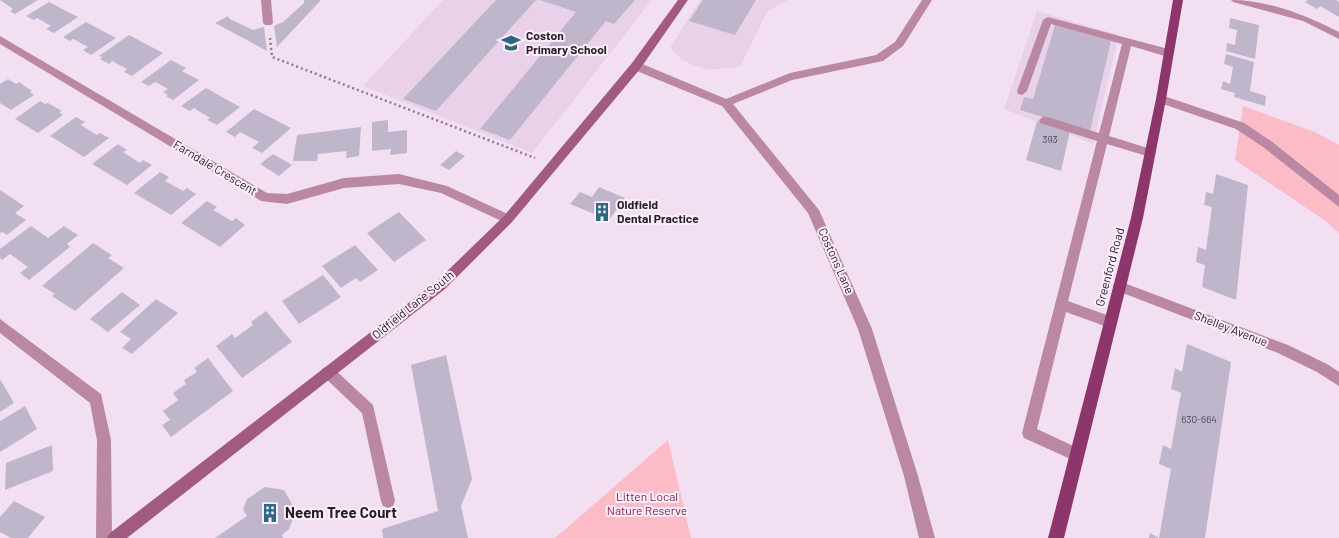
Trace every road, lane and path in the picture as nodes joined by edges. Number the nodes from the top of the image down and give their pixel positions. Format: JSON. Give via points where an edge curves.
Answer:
{"nodes":[{"id":1,"x":266,"y":0,"type":"edge"},
{"id":2,"x":683,"y":0,"type":"edge"},
{"id":3,"x":927,"y":0,"type":"edge"},
{"id":4,"x":1178,"y":0,"type":"edge"},
{"id":5,"x":1236,"y":0,"type":"edge"},
{"id":6,"x":268,"y":23,"type":"joint"},
{"id":7,"x":1339,"y":36,"type":"edge"},
{"id":8,"x":0,"y":39,"type":"edge"},
{"id":9,"x":1127,"y":42,"type":"junction"},
{"id":10,"x":1168,"y":53,"type":"junction"},
{"id":11,"x":636,"y":66,"type":"junction"},
{"id":12,"x":1022,"y":91,"type":"dead end"},
{"id":13,"x":1161,"y":99,"type":"junction"},
{"id":14,"x":726,"y":103,"type":"junction"},
{"id":15,"x":1044,"y":120,"type":"dead end"},
{"id":16,"x":1104,"y":139,"type":"junction"},
{"id":17,"x":1150,"y":153,"type":"junction"},
{"id":18,"x":552,"y":165,"type":"junction"},
{"id":19,"x":1339,"y":202,"type":"edge"},
{"id":20,"x":508,"y":219,"type":"junction"},
{"id":21,"x":1119,"y":286,"type":"junction"},
{"id":22,"x":1063,"y":305,"type":"junction"},
{"id":23,"x":1110,"y":322,"type":"junction"},
{"id":24,"x":0,"y":325,"type":"edge"},
{"id":25,"x":328,"y":372,"type":"junction"},
{"id":26,"x":1339,"y":380,"type":"edge"},
{"id":27,"x":1077,"y":455,"type":"junction"},
{"id":28,"x":388,"y":500,"type":"dead end"},
{"id":29,"x":104,"y":538,"type":"edge"},
{"id":30,"x":115,"y":538,"type":"edge"},
{"id":31,"x":927,"y":538,"type":"edge"},
{"id":32,"x":1056,"y":538,"type":"edge"}],
"edges":[{"from":1,"to":6,"type":"street"},
{"from":2,"to":11,"type":"street","name":"Oldfield Lane South"},
{"from":3,"to":14,"type":"street","via":[[899,44],[879,58],[790,77]]},
{"from":4,"to":10,"type":"main road","name":"Greenford Road"},
{"from":5,"to":7,"type":"street","via":[[1306,19]]},
{"from":6,"to":18,"type":"path","via":[[272,57]]},
{"from":8,"to":20,"type":"street","name":"Farndale Crescent","via":[[265,198],[287,199],[344,183],[399,179],[443,189]]},
{"from":9,"to":10,"type":"street"},
{"from":9,"to":12,"type":"street","via":[[1048,20]]},
{"from":9,"to":16,"type":"street"},
{"from":10,"to":13,"type":"main road","name":"Greenford Road"},
{"from":11,"to":14,"type":"street","name":"Costons Lane"},
{"from":11,"to":18,"type":"street","name":"Oldfield Lane South"},
{"from":13,"to":17,"type":"main road","name":"Greenford Road"},
{"from":13,"to":19,"type":"street","via":[[1240,126]]},
{"from":14,"to":31,"type":"street","name":"Costons Lane","via":[[813,210],[865,329]]},
{"from":15,"to":16,"type":"street"},
{"from":16,"to":17,"type":"street"},
{"from":16,"to":22,"type":"street"},
{"from":17,"to":21,"type":"main road","name":"Greenford Road"},
{"from":18,"to":20,"type":"street","name":"Oldfield Lane South"},
{"from":20,"to":25,"type":"street","name":"Oldfield Lane South","via":[[441,285]]},
{"from":21,"to":23,"type":"main road","name":"Greenford Road"},
{"from":21,"to":26,"type":"street","name":"Shelley Avenue","via":[[1283,349]]},
{"from":22,"to":23,"type":"street"},
{"from":22,"to":27,"type":"street","via":[[1029,433]]},
{"from":23,"to":27,"type":"main road","name":"Greenford Road"},
{"from":24,"to":29,"type":"street","via":[[96,399],[104,440]]},
{"from":25,"to":28,"type":"street","via":[[368,410]]},
{"from":25,"to":30,"type":"street","name":"Oldfield Lane South"},
{"from":27,"to":32,"type":"main road","name":"Greenford Road"}]}
